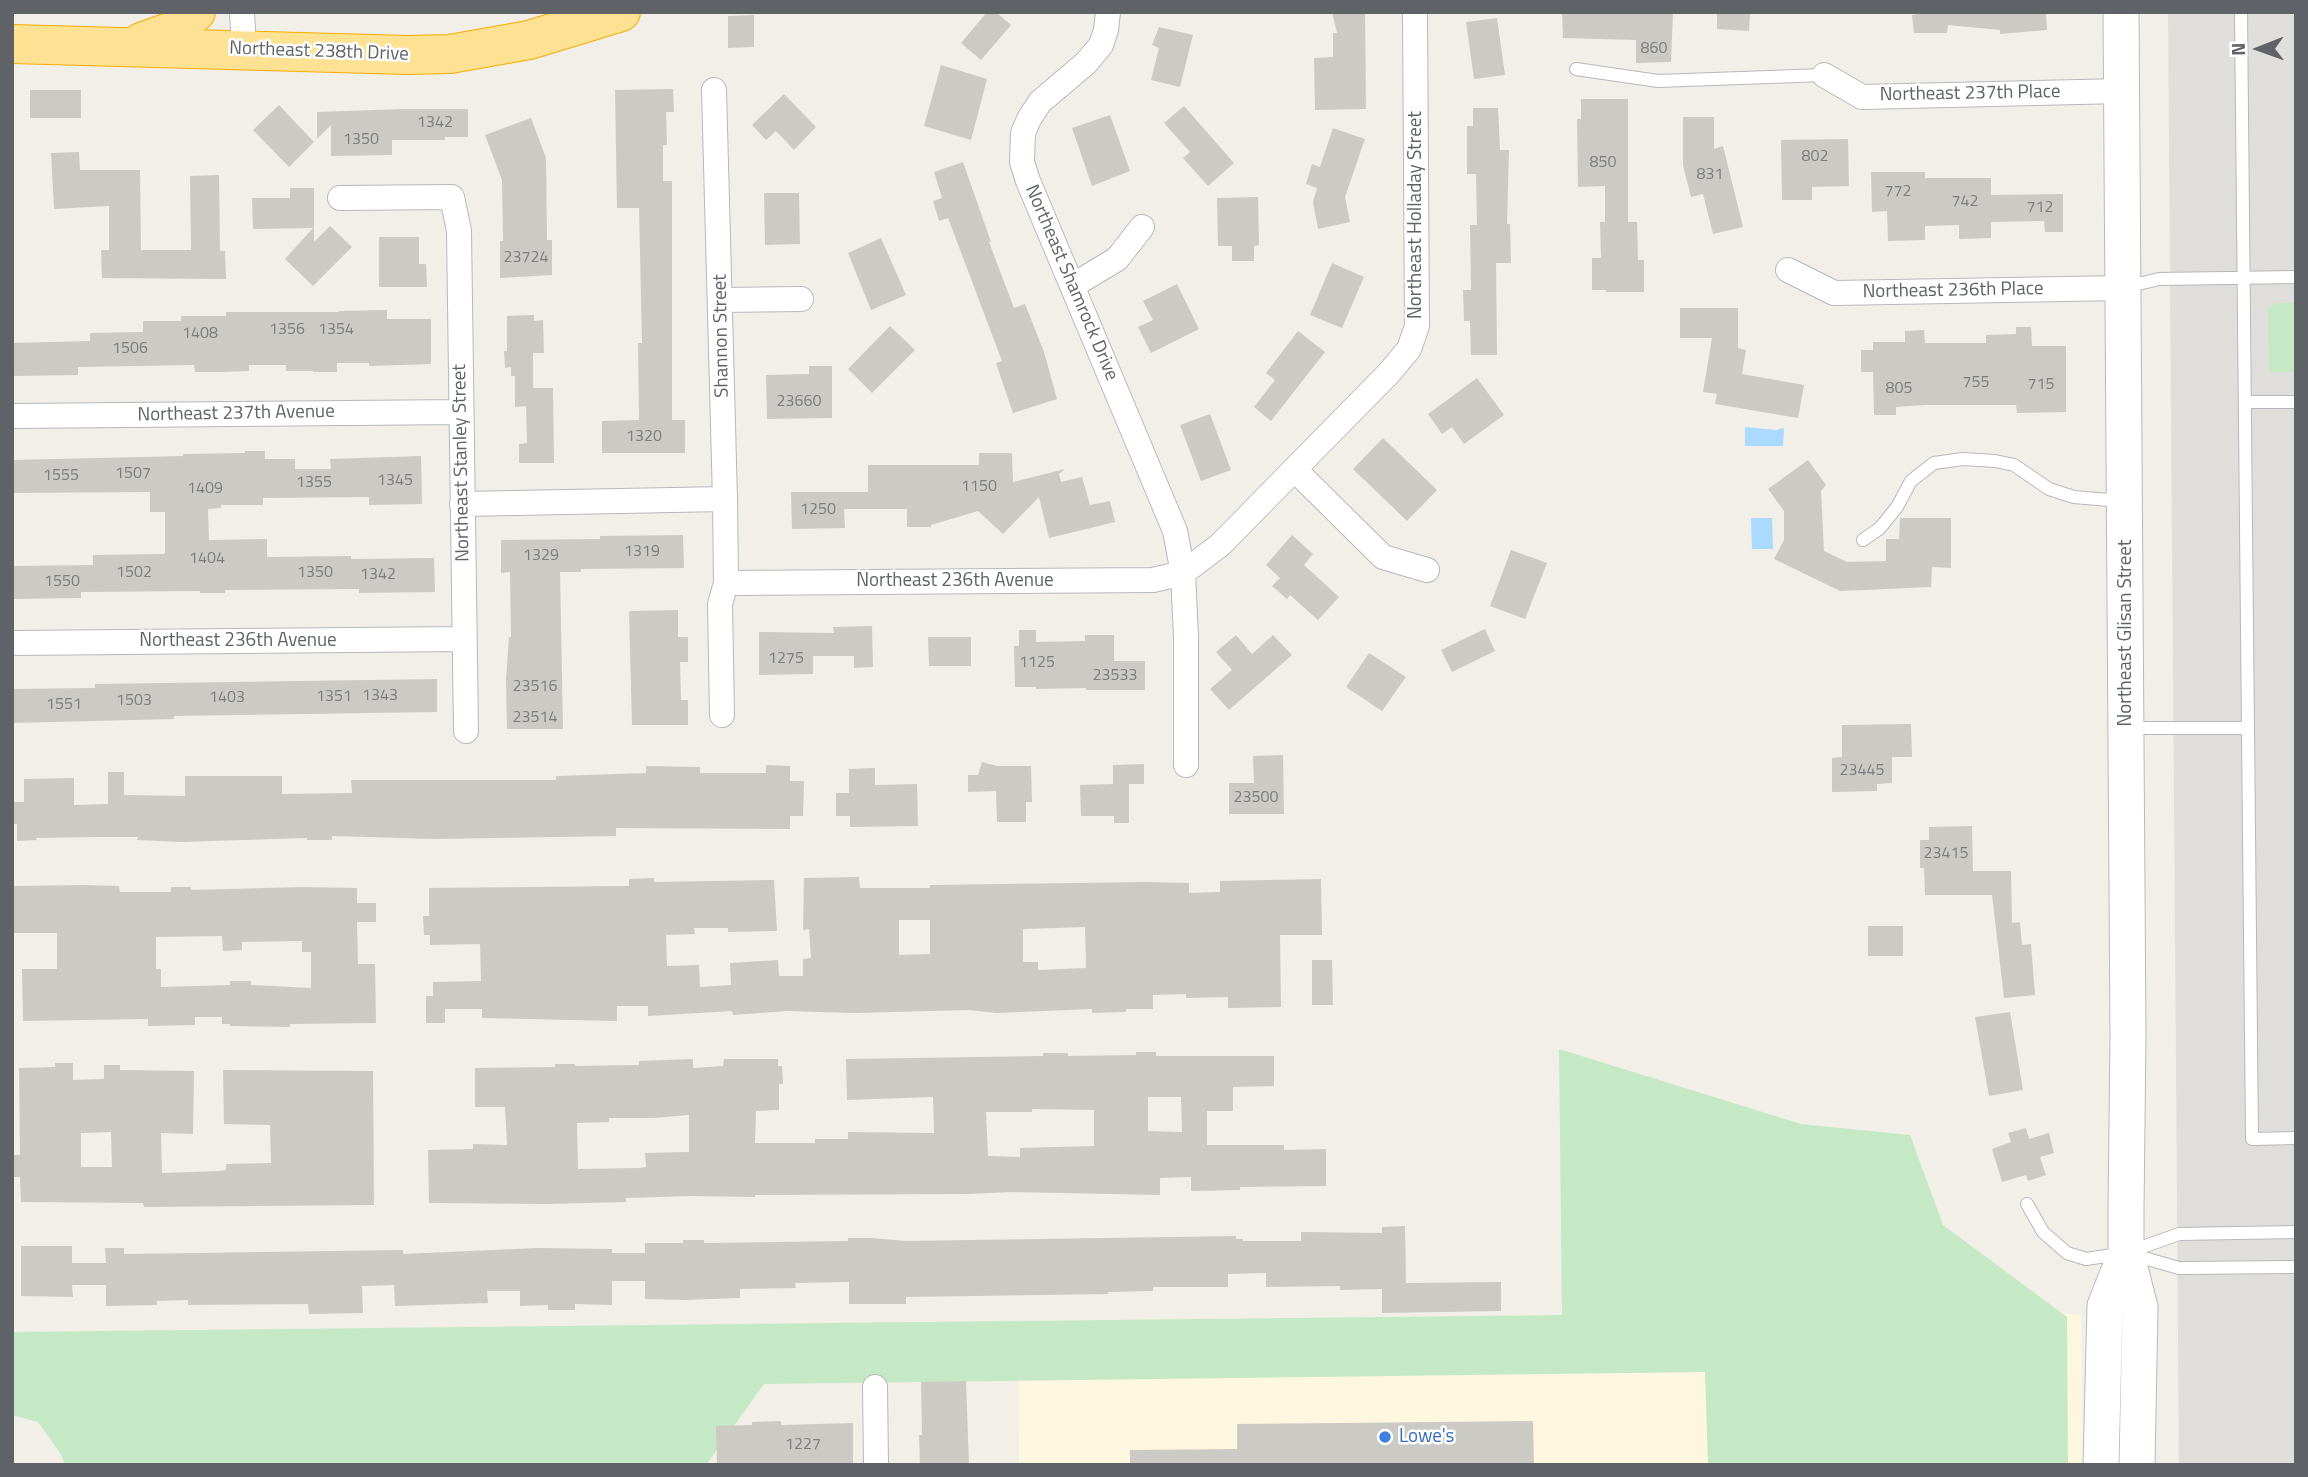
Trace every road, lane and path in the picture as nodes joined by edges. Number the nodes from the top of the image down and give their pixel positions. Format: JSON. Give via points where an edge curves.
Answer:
{"nodes":[{"id":1,"x":196,"y":12,"type":"edge"},
{"id":2,"x":242,"y":12,"type":"edge"},
{"id":3,"x":621,"y":12,"type":"edge"},
{"id":4,"x":1108,"y":12,"type":"edge"},
{"id":5,"x":1415,"y":12,"type":"edge"},
{"id":6,"x":2121,"y":12,"type":"edge"},
{"id":7,"x":2241,"y":12,"type":"edge"},
{"id":8,"x":12,"y":44,"type":"edge"},
{"id":9,"x":124,"y":46,"type":"junction"},
{"id":10,"x":244,"y":50,"type":"junction"},
{"id":11,"x":1576,"y":69,"type":"dead end"},
{"id":12,"x":1824,"y":75,"type":"joint"},
{"id":13,"x":714,"y":90,"type":"dead end"},
{"id":14,"x":2122,"y":91,"type":"junction"},
{"id":15,"x":340,"y":198,"type":"dead end"},
{"id":16,"x":1142,"y":227,"type":"dead end"},
{"id":17,"x":1788,"y":270,"type":"dead end"},
{"id":18,"x":2244,"y":277,"type":"junction"},
{"id":19,"x":2296,"y":277,"type":"edge"},
{"id":20,"x":1072,"y":286,"type":"junction"},
{"id":21,"x":2124,"y":288,"type":"junction"},
{"id":22,"x":801,"y":299,"type":"dead end"},
{"id":23,"x":721,"y":300,"type":"junction"},
{"id":24,"x":2245,"y":402,"type":"junction"},
{"id":25,"x":2296,"y":402,"type":"edge"},
{"id":26,"x":460,"y":412,"type":"junction"},
{"id":27,"x":12,"y":416,"type":"edge"},
{"id":28,"x":1295,"y":470,"type":"junction"},
{"id":29,"x":725,"y":499,"type":"junction"},
{"id":30,"x":2125,"y":501,"type":"junction"},
{"id":31,"x":462,"y":504,"type":"junction"},
{"id":32,"x":1863,"y":540,"type":"dead end"},
{"id":33,"x":1427,"y":570,"type":"dead end"},
{"id":34,"x":1182,"y":573,"type":"junction"},
{"id":35,"x":726,"y":583,"type":"junction"},
{"id":36,"x":464,"y":639,"type":"junction"},
{"id":37,"x":12,"y":643,"type":"edge"},
{"id":38,"x":722,"y":715,"type":"dead end"},
{"id":39,"x":2127,"y":728,"type":"junction"},
{"id":40,"x":2248,"y":728,"type":"junction"},
{"id":41,"x":466,"y":731,"type":"dead end"},
{"id":42,"x":1186,"y":765,"type":"dead end"},
{"id":43,"x":2296,"y":1138,"type":"edge"},
{"id":44,"x":2027,"y":1203,"type":"dead end"},
{"id":45,"x":2296,"y":1232,"type":"edge"},
{"id":46,"x":2126,"y":1253,"type":"junction"},
{"id":47,"x":2296,"y":1267,"type":"edge"},
{"id":48,"x":875,"y":1387,"type":"dead end"},
{"id":49,"x":876,"y":1465,"type":"edge"},
{"id":50,"x":2101,"y":1465,"type":"edge"},
{"id":51,"x":2137,"y":1465,"type":"edge"}],
"edges":[{"from":1,"to":9,"type":"highway","via":[[177,29]]},
{"from":2,"to":10,"type":"street"},
{"from":3,"to":10,"type":"highway","name":"Northeast 238th Drive","via":[[529,40],[450,54]]},
{"from":4,"to":20,"type":"street","name":"Northeast Shamrock Drive","via":[[1101,45],[1040,102],[1023,133],[1022,162],[1028,181]]},
{"from":5,"to":28,"type":"street","name":"Northeast Holladay Street","via":[[1417,326],[1409,349],[1389,373]]},
{"from":6,"to":14,"type":"main road","name":"Northeast Glisan Street"},
{"from":7,"to":18,"type":"lane"},
{"from":8,"to":9,"type":"highway","name":"Northeast 238th Drive"},
{"from":9,"to":10,"type":"highway","name":"Northeast 238th Drive"},
{"from":11,"to":12,"type":"lane","via":[[1658,81]]},
{"from":12,"to":14,"type":"street","name":"Northeast 237th Place","via":[[1862,97]]},
{"from":13,"to":23,"type":"street","name":"Shannon Street"},
{"from":14,"to":21,"type":"main road","name":"Northeast Glisan Street"},
{"from":15,"to":26,"type":"street","name":"Northeast Stanley Street","via":[[452,197],[459,231]]},
{"from":16,"to":20,"type":"street","via":[[1117,258]]},
{"from":17,"to":21,"type":"street","name":"Northeast 236th Place","via":[[1834,293]]},
{"from":18,"to":19,"type":"lane"},
{"from":18,"to":21,"type":"lane","via":[[2159,279]]},
{"from":18,"to":24,"type":"lane"},
{"from":20,"to":34,"type":"street","name":"Northeast Shamrock Drive","via":[[1175,531]]},
{"from":21,"to":30,"type":"main road","name":"Northeast Glisan Street"},
{"from":22,"to":23,"type":"street"},
{"from":23,"to":29,"type":"street","name":"Shannon Street"},
{"from":24,"to":25,"type":"lane"},
{"from":24,"to":40,"type":"lane"},
{"from":26,"to":27,"type":"street","name":"Northeast 237th Avenue"},
{"from":26,"to":31,"type":"street","name":"Northeast Stanley Street"},
{"from":28,"to":33,"type":"street","via":[[1383,557]]},
{"from":28,"to":34,"type":"street","name":"Northeast Holladay Street","via":[[1220,545]]},
{"from":29,"to":31,"type":"street"},
{"from":29,"to":35,"type":"street","name":"Shannon Street"},
{"from":30,"to":32,"type":"lane","via":[[2074,497],[1995,461],[1934,463],[1910,481],[1897,507]]},
{"from":30,"to":39,"type":"main road","name":"Northeast Glisan Street"},
{"from":31,"to":36,"type":"street","name":"Northeast Stanley Street"},
{"from":34,"to":35,"type":"street","name":"Northeast 236th Avenue","via":[[1153,580]]},
{"from":34,"to":42,"type":"street","name":"Northeast Shamrock Drive"},
{"from":35,"to":38,"type":"street","name":"Shannon Street","via":[[720,604]]},
{"from":36,"to":37,"type":"street","name":"Northeast 236th Avenue"},
{"from":36,"to":41,"type":"street","name":"Northeast Stanley Street"},
{"from":39,"to":40,"type":"lane"},
{"from":39,"to":46,"type":"main road","name":"Northeast Glisan Street"},
{"from":40,"to":43,"type":"lane","via":[[2252,1139]]},
{"from":44,"to":46,"type":"lane","via":[[2043,1232],[2067,1253],[2086,1259]]},
{"from":45,"to":46,"type":"lane","via":[[2179,1234]]},
{"from":46,"to":47,"type":"lane","via":[[2179,1268]]},
{"from":46,"to":50,"type":"main road","name":"Northeast Glisan Street","via":[[2105,1307]]},
{"from":46,"to":51,"type":"main road","name":"Northeast Glisan Street","via":[[2140,1307]]},
{"from":48,"to":49,"type":"street"}]}
